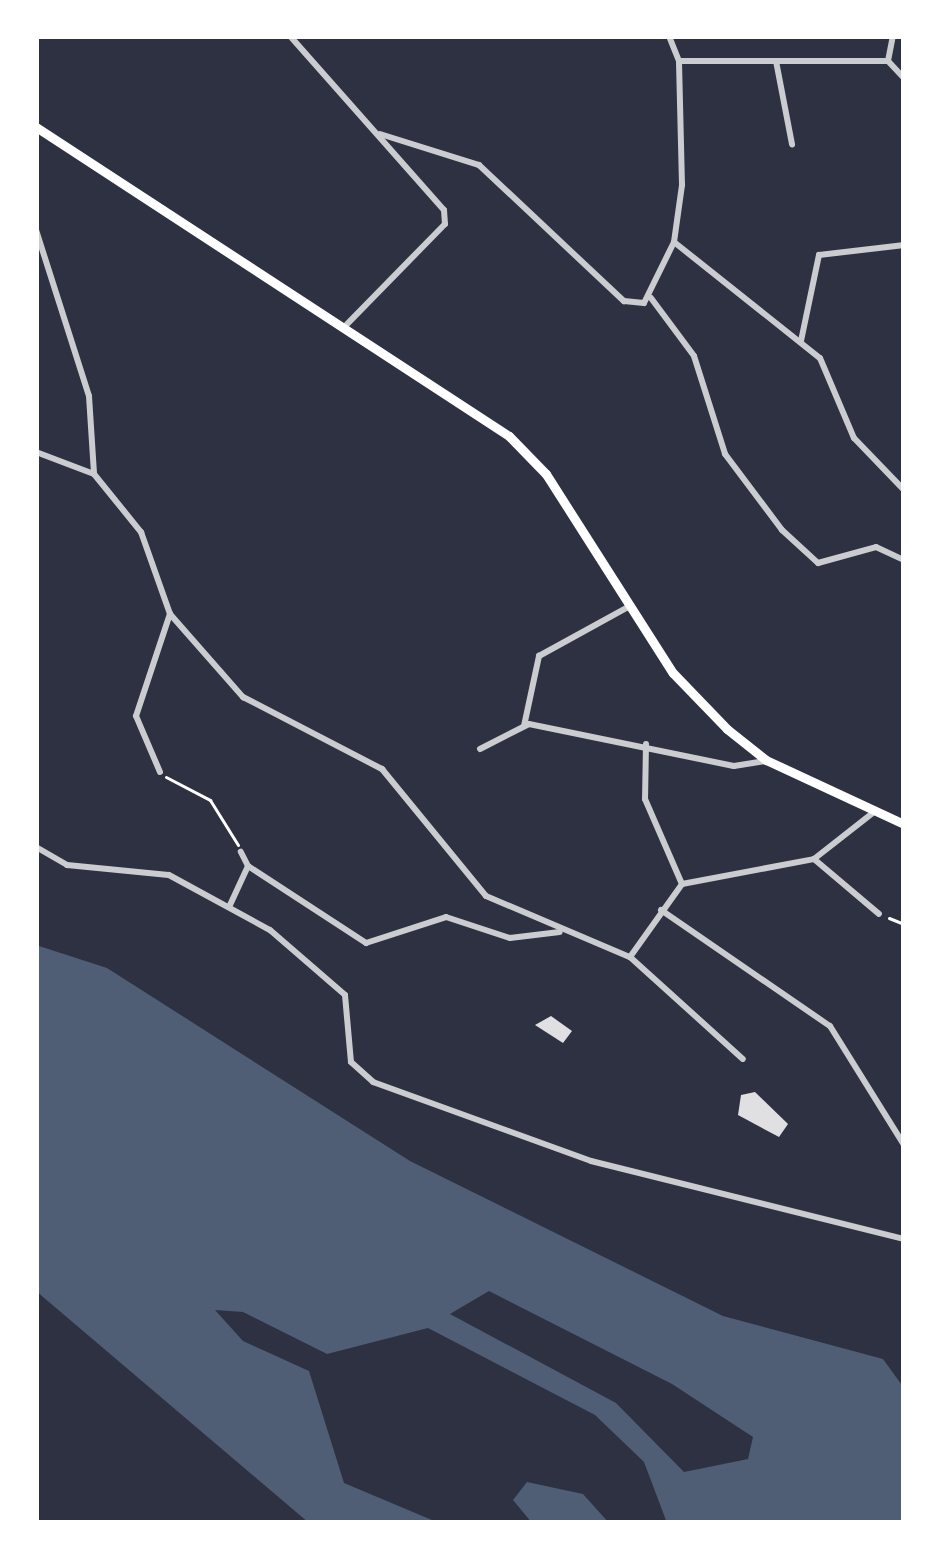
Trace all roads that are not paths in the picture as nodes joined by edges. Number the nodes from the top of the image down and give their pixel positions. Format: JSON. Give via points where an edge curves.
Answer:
{"nodes":[{"id":1,"x":290,"y":36,"type":"edge"},
{"id":2,"x":669,"y":36,"type":"edge"},
{"id":3,"x":893,"y":36,"type":"edge"},
{"id":4,"x":679,"y":61,"type":"junction"},
{"id":5,"x":776,"y":61,"type":"junction"},
{"id":6,"x":888,"y":62,"type":"junction"},
{"id":7,"x":904,"y":78,"type":"edge"},
{"id":8,"x":36,"y":127,"type":"edge"},
{"id":9,"x":380,"y":134,"type":"junction"},
{"id":10,"x":792,"y":144,"type":"dead end"},
{"id":11,"x":36,"y":230,"type":"edge"},
{"id":12,"x":674,"y":242,"type":"junction"},
{"id":13,"x":904,"y":244,"type":"edge"},
{"id":14,"x":651,"y":298,"type":"junction"},
{"id":15,"x":347,"y":324,"type":"junction"},
{"id":16,"x":801,"y":341,"type":"junction"},
{"id":17,"x":36,"y":452,"type":"edge"},
{"id":18,"x":94,"y":474,"type":"junction"},
{"id":19,"x":904,"y":490,"type":"edge"},
{"id":20,"x":904,"y":560,"type":"edge"},
{"id":21,"x":630,"y":606,"type":"junction"},
{"id":22,"x":170,"y":614,"type":"junction"},
{"id":23,"x":524,"y":726,"type":"junction"},
{"id":24,"x":646,"y":744,"type":"junction"},
{"id":25,"x":480,"y":749,"type":"dead end"},
{"id":26,"x":766,"y":760,"type":"junction"},
{"id":27,"x":160,"y":772,"type":"road end"},
{"id":28,"x":874,"y":812,"type":"junction"},
{"id":29,"x":904,"y":824,"type":"edge"},
{"id":30,"x":36,"y":847,"type":"edge"},
{"id":31,"x":241,"y":853,"type":"road end"},
{"id":32,"x":814,"y":859,"type":"junction"},
{"id":33,"x":248,"y":866,"type":"junction"},
{"id":34,"x":682,"y":884,"type":"junction"},
{"id":35,"x":230,"y":904,"type":"junction"},
{"id":36,"x":662,"y":910,"type":"junction"},
{"id":37,"x":879,"y":914,"type":"road end"},
{"id":38,"x":563,"y":932,"type":"junction"},
{"id":39,"x":630,"y":957,"type":"junction"},
{"id":40,"x":743,"y":1059,"type":"dead end"},
{"id":41,"x":904,"y":1144,"type":"edge"},
{"id":42,"x":904,"y":1239,"type":"edge"}],
"edges":[{"from":1,"to":9,"type":"street"},
{"from":2,"to":4,"type":"street"},
{"from":3,"to":6,"type":"street"},
{"from":4,"to":5,"type":"street"},
{"from":4,"to":12,"type":"street"},
{"from":5,"to":6,"type":"street"},
{"from":5,"to":10,"type":"street"},
{"from":6,"to":7,"type":"street"},
{"from":8,"to":15,"type":"main road"},
{"from":9,"to":14,"type":"street","via":[[479,165],[624,301]]},
{"from":9,"to":15,"type":"street","via":[[445,224]]},
{"from":11,"to":18,"type":"street","via":[[89,396]]},
{"from":12,"to":14,"type":"street"},
{"from":12,"to":16,"type":"street"},
{"from":13,"to":16,"type":"street","via":[[819,255]]},
{"from":14,"to":20,"type":"street","via":[[694,356],[725,454],[782,530],[818,563],[876,547]]},
{"from":15,"to":21,"type":"main road","via":[[509,436]]},
{"from":16,"to":19,"type":"street","via":[[820,358],[854,438]]},
{"from":17,"to":18,"type":"street"},
{"from":18,"to":22,"type":"street","via":[[141,532]]},
{"from":21,"to":23,"type":"street","via":[[539,656]]},
{"from":21,"to":26,"type":"main road","via":[[674,674]]},
{"from":22,"to":27,"type":"street","via":[[136,716]]},
{"from":22,"to":38,"type":"street","via":[[243,697],[382,769],[486,896]]},
{"from":23,"to":24,"type":"street"},
{"from":23,"to":25,"type":"street"},
{"from":24,"to":26,"type":"street","via":[[734,766]]},
{"from":24,"to":34,"type":"street","via":[[645,800]]},
{"from":26,"to":28,"type":"main road"},
{"from":28,"to":29,"type":"main road"},
{"from":28,"to":32,"type":"street"},
{"from":30,"to":35,"type":"street","via":[[67,865],[169,875]]},
{"from":31,"to":33,"type":"street"},
{"from":32,"to":34,"type":"street"},
{"from":32,"to":37,"type":"street"},
{"from":33,"to":35,"type":"street"},
{"from":33,"to":38,"type":"street","via":[[366,943],[446,916],[510,938]]},
{"from":34,"to":36,"type":"street"},
{"from":35,"to":42,"type":"street","via":[[345,995],[352,1062],[373,1082],[591,1161]]},
{"from":36,"to":39,"type":"street"},
{"from":36,"to":41,"type":"street","via":[[830,1026]]},
{"from":38,"to":39,"type":"street"},
{"from":39,"to":40,"type":"street"}]}
